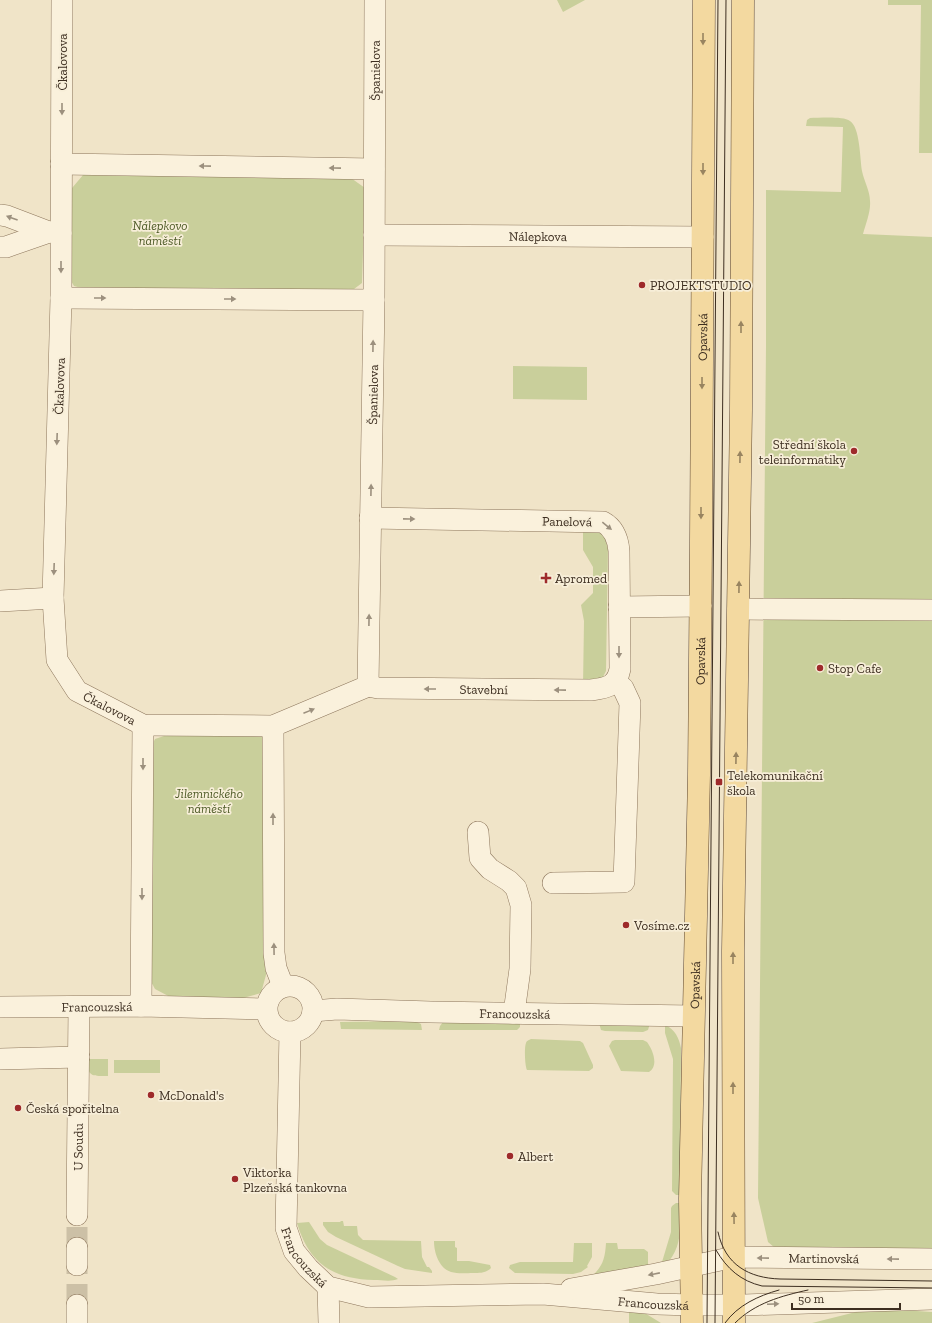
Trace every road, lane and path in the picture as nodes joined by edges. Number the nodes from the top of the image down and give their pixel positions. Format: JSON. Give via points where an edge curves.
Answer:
{"nodes":[{"id":1,"x":62,"y":0,"type":"edge"},
{"id":2,"x":375,"y":0,"type":"edge"},
{"id":3,"x":704,"y":0,"type":"edge"},
{"id":4,"x":743,"y":0,"type":"edge"},
{"id":5,"x":62,"y":164,"type":"junction"},
{"id":6,"x":374,"y":169,"type":"junction"},
{"id":7,"x":0,"y":216,"type":"edge"},
{"id":8,"x":55,"y":232,"type":"junction"},
{"id":9,"x":374,"y":235,"type":"junction"},
{"id":10,"x":703,"y":238,"type":"junction"},
{"id":11,"x":0,"y":247,"type":"edge"},
{"id":12,"x":61,"y":298,"type":"junction"},
{"id":13,"x":374,"y":300,"type":"junction"},
{"id":14,"x":370,"y":518,"type":"junction"},
{"id":15,"x":53,"y":598,"type":"junction"},
{"id":16,"x":0,"y":601,"type":"edge"},
{"id":17,"x":700,"y":606,"type":"junction"},
{"id":18,"x":619,"y":607,"type":"junction"},
{"id":19,"x":738,"y":609,"type":"junction"},
{"id":20,"x":932,"y":610,"type":"edge"},
{"id":21,"x":607,"y":685,"type":"junction"},
{"id":22,"x":368,"y":686,"type":"junction"},
{"id":23,"x":143,"y":724,"type":"junction"},
{"id":24,"x":273,"y":726,"type":"junction"},
{"id":25,"x":478,"y":832,"type":"dead end"},
{"id":26,"x":553,"y":882,"type":"dead end"},
{"id":27,"x":284,"y":986,"type":"junction"},
{"id":28,"x":141,"y":1006,"type":"junction"},
{"id":29,"x":0,"y":1007,"type":"edge"},
{"id":30,"x":79,"y":1007,"type":"junction"},
{"id":31,"x":266,"y":1008,"type":"junction"},
{"id":32,"x":313,"y":1011,"type":"junction"},
{"id":33,"x":514,"y":1013,"type":"junction"},
{"id":34,"x":693,"y":1016,"type":"junction"},
{"id":35,"x":290,"y":1032,"type":"junction"},
{"id":36,"x":78,"y":1057,"type":"junction"},
{"id":37,"x":0,"y":1059,"type":"edge"},
{"id":38,"x":77,"y":1215,"type":"tunnel mouth"},
{"id":39,"x":725,"y":1259,"type":"junction"},
{"id":40,"x":932,"y":1259,"type":"edge"},
{"id":41,"x":692,"y":1266,"type":"junction"},
{"id":42,"x":328,"y":1287,"type":"junction"},
{"id":43,"x":542,"y":1294,"type":"junction"},
{"id":44,"x":932,"y":1299,"type":"edge"},
{"id":45,"x":728,"y":1311,"type":"edge"},
{"id":46,"x":692,"y":1314,"type":"edge"},
{"id":47,"x":329,"y":1323,"type":"edge"}],
"edges":[{"from":1,"to":5,"type":"street","name":"Čkalovova","one_way":true},
{"from":2,"to":6,"type":"street","name":"Španielova"},
{"from":3,"to":10,"type":"main road","name":"Opavská","one_way":true},
{"from":19,"to":4,"type":"main road","one_way":true},
{"from":6,"to":5,"type":"street","one_way":true},
{"from":5,"to":8,"type":"street","name":"Čkalovova"},
{"from":6,"to":9,"type":"street","name":"Španielova"},
{"from":8,"to":7,"type":"street","one_way":true},
{"from":8,"to":11,"type":"street"},
{"from":8,"to":12,"type":"street","name":"Čkalovova","one_way":true},
{"from":9,"to":10,"type":"street","name":"Nálepkova"},
{"from":9,"to":13,"type":"street","name":"Španielova"},
{"from":10,"to":17,"type":"main road","name":"Opavská","one_way":true},
{"from":12,"to":13,"type":"street","one_way":true},
{"from":12,"to":15,"type":"street","name":"Čkalovova","one_way":true},
{"from":14,"to":13,"type":"street","name":"Španielova","one_way":true},
{"from":14,"to":18,"type":"street","name":"Panelová","one_way":true,"via":[[603,522],[613,531],[619,544]]},
{"from":22,"to":14,"type":"street","name":"Španielova","one_way":true},
{"from":15,"to":16,"type":"street"},
{"from":15,"to":23,"type":"street","name":"Čkalovova","via":[[58,660],[77,691]]},
{"from":17,"to":18,"type":"street"},
{"from":17,"to":34,"type":"main road","name":"Opavská"},
{"from":18,"to":21,"type":"street","name":"Panelová","one_way":true,"via":[[620,669],[619,675]]},
{"from":19,"to":20,"type":"street"},
{"from":39,"to":19,"type":"main road","one_way":true},
{"from":21,"to":22,"type":"street","name":"Stavební","one_way":true,"via":[[378,688]]},
{"from":21,"to":26,"type":"street","via":[[623,688],[630,703],[624,882]]},
{"from":24,"to":22,"type":"street","one_way":true},
{"from":23,"to":24,"type":"street"},
{"from":23,"to":28,"type":"street","one_way":true},
{"from":27,"to":24,"type":"street","one_way":true,"via":[[276,968],[274,953]]},
{"from":25,"to":33,"type":"street","via":[[480,858],[490,869],[516,888],[521,904],[520,969]]},
{"from":27,"to":31,"type":"street","via":[[273,992]]},
{"from":27,"to":32,"type":"street","via":[[302,989],[311,998]]},
{"from":28,"to":30,"type":"street","name":"Francouzská"},
{"from":28,"to":31,"type":"street","name":"Francouzská"},
{"from":29,"to":30,"type":"street","name":"Francouzská"},
{"from":30,"to":36,"type":"street","name":"U Soudu"},
{"from":31,"to":35,"type":"street","via":[[273,1025]]},
{"from":32,"to":33,"type":"street","name":"Francouzská","via":[[337,1009]]},
{"from":32,"to":35,"type":"street","via":[[306,1026]]},
{"from":33,"to":34,"type":"street","name":"Francouzská"},
{"from":34,"to":41,"type":"main road","name":"Opavská","via":[[690,1199]]},
{"from":35,"to":42,"type":"street","name":"Francouzská","via":[[286,1228],[294,1251]]},
{"from":36,"to":37,"type":"street"},
{"from":36,"to":38,"type":"street","name":"U Soudu"},
{"from":40,"to":39,"type":"street","name":"Martinovská","one_way":true},
{"from":39,"to":41,"type":"street","name":"Francouzská"},
{"from":39,"to":45,"type":"main road"},
{"from":41,"to":43,"type":"street","name":"Francouzská","one_way":true},
{"from":41,"to":46,"type":"main road","name":"Opavská"},
{"from":42,"to":43,"type":"street","name":"Francouzská","via":[[370,1297]]},
{"from":42,"to":47,"type":"street"},
{"from":43,"to":46,"type":"street","name":"Francouzská","via":[[657,1304]]},
{"from":45,"to":44,"type":"street","one_way":true},
{"from":45,"to":46,"type":"street","name":"Francouzská"}]}
